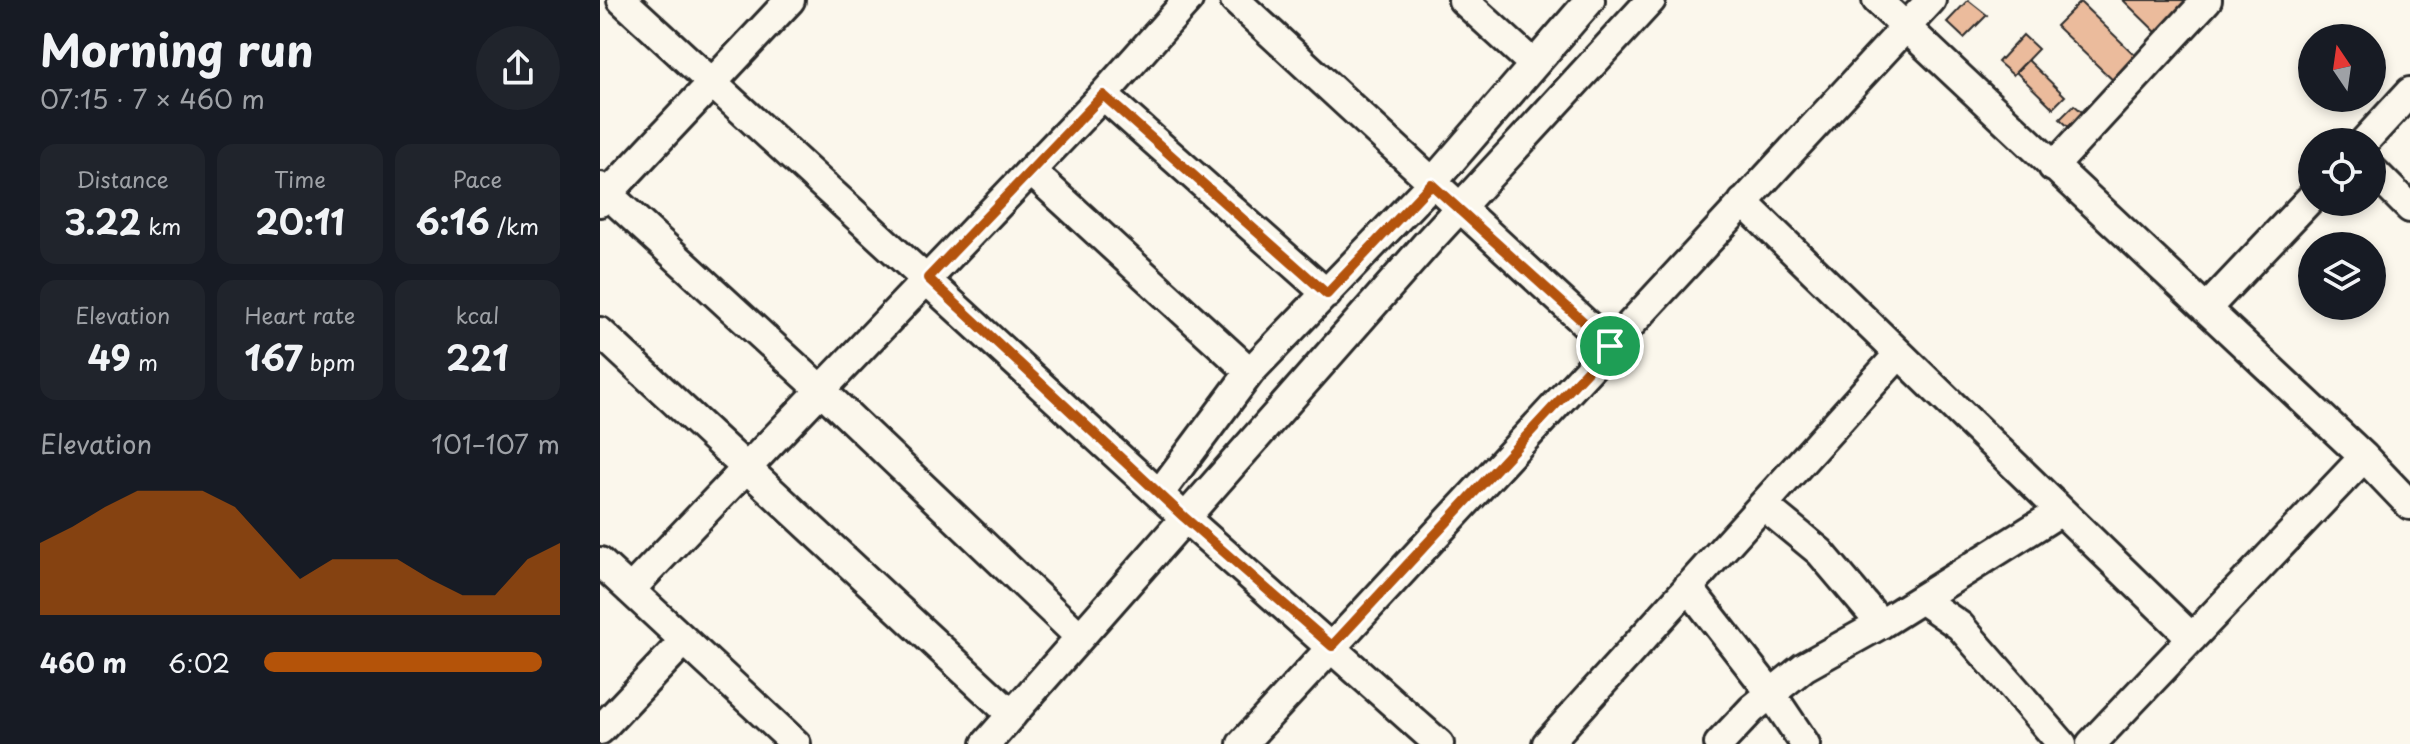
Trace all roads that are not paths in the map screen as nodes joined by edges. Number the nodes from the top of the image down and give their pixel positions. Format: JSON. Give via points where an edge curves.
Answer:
{"nodes":[{"id":1,"x":622,"y":0,"type":"edge"},
{"id":2,"x":790,"y":0,"type":"edge"},
{"id":3,"x":1188,"y":0,"type":"edge"},
{"id":4,"x":1235,"y":0,"type":"edge"},
{"id":5,"x":1463,"y":0,"type":"edge"},
{"id":6,"x":1590,"y":0,"type":"edge"},
{"id":7,"x":1651,"y":0,"type":"edge"},
{"id":8,"x":1877,"y":0,"type":"edge"},
{"id":9,"x":1931,"y":0,"type":"edge"},
{"id":10,"x":2207,"y":0,"type":"edge"},
{"id":11,"x":1906,"y":27,"type":"junction"},
{"id":12,"x":1532,"y":63,"type":"junction"},
{"id":13,"x":713,"y":82,"type":"junction"},
{"id":14,"x":2410,"y":92,"type":"edge"},
{"id":15,"x":1103,"y":95,"type":"junction"},
{"id":16,"x":2377,"y":128,"type":"edge"},
{"id":17,"x":2053,"y":167,"type":"junction"},
{"id":18,"x":1031,"y":171,"type":"junction"},
{"id":19,"x":1431,"y":184,"type":"junction"},
{"id":20,"x":2386,"y":184,"type":"edge"},
{"id":21,"x":602,"y":194,"type":"edge"},
{"id":22,"x":1743,"y":202,"type":"junction"},
{"id":23,"x":1460,"y":207,"type":"junction"},
{"id":24,"x":2410,"y":208,"type":"edge"},
{"id":25,"x":2298,"y":212,"type":"edge"},
{"id":26,"x":928,"y":278,"type":"junction"},
{"id":27,"x":1327,"y":294,"type":"junction"},
{"id":28,"x":2206,"y":309,"type":"junction"},
{"id":29,"x":600,"y":332,"type":"edge"},
{"id":30,"x":1610,"y":346,"type":"junction"},
{"id":31,"x":1899,"y":354,"type":"junction"},
{"id":32,"x":1250,"y":372,"type":"junction"},
{"id":33,"x":821,"y":390,"type":"junction"},
{"id":34,"x":2364,"y":457,"type":"junction"},
{"id":35,"x":747,"y":468,"type":"junction"},
{"id":36,"x":1159,"y":494,"type":"junction"},
{"id":37,"x":1763,"y":505,"type":"junction"},
{"id":38,"x":2410,"y":505,"type":"edge"},
{"id":39,"x":2061,"y":511,"type":"junction"},
{"id":40,"x":1184,"y":517,"type":"junction"},
{"id":41,"x":600,"y":562,"type":"edge"},
{"id":42,"x":1688,"y":587,"type":"junction"},
{"id":43,"x":630,"y":590,"type":"junction"},
{"id":44,"x":1921,"y":599,"type":"junction"},
{"id":45,"x":1881,"y":624,"type":"junction"},
{"id":46,"x":1079,"y":636,"type":"junction"},
{"id":47,"x":2192,"y":638,"type":"junction"},
{"id":48,"x":684,"y":641,"type":"junction"},
{"id":49,"x":1332,"y":646,"type":"junction"},
{"id":50,"x":1770,"y":692,"type":"junction"},
{"id":51,"x":1012,"y":715,"type":"junction"},
{"id":52,"x":600,"y":730,"type":"edge"},
{"id":53,"x":796,"y":744,"type":"edge"},
{"id":54,"x":986,"y":744,"type":"edge"},
{"id":55,"x":1242,"y":744,"type":"edge"},
{"id":56,"x":1439,"y":744,"type":"edge"},
{"id":57,"x":1547,"y":744,"type":"edge"},
{"id":58,"x":1719,"y":744,"type":"edge"},
{"id":59,"x":1805,"y":744,"type":"edge"},
{"id":60,"x":2062,"y":744,"type":"edge"},
{"id":61,"x":2091,"y":744,"type":"edge"}],
"edges":[{"from":1,"to":13,"type":"street"},
{"from":2,"to":13,"type":"street"},
{"from":3,"to":15,"type":"street"},
{"from":4,"to":19,"type":"street"},
{"from":5,"to":12,"type":"street"},
{"from":6,"to":12,"type":"street"},
{"from":7,"to":23,"type":"street"},
{"from":8,"to":11,"type":"street"},
{"from":9,"to":11,"type":"street"},
{"from":10,"to":17,"type":"street"},
{"from":11,"to":17,"type":"street"},
{"from":11,"to":22,"type":"street"},
{"from":12,"to":19,"type":"street"},
{"from":13,"to":21,"type":"street"},
{"from":13,"to":26,"type":"street"},
{"from":14,"to":16,"type":"street"},
{"from":15,"to":18,"type":"street"},
{"from":15,"to":27,"type":"street"},
{"from":17,"to":28,"type":"street"},
{"from":18,"to":26,"type":"street"},
{"from":18,"to":32,"type":"street"},
{"from":19,"to":23,"type":"street"},
{"from":19,"to":27,"type":"street"},
{"from":20,"to":24,"type":"street"},
{"from":21,"to":33,"type":"street"},
{"from":22,"to":30,"type":"street"},
{"from":22,"to":31,"type":"street"},
{"from":23,"to":30,"type":"street"},
{"from":23,"to":40,"type":"street"},
{"from":25,"to":28,"type":"street"},
{"from":26,"to":33,"type":"street"},
{"from":26,"to":36,"type":"street"},
{"from":27,"to":32,"type":"street"},
{"from":28,"to":34,"type":"street"},
{"from":29,"to":35,"type":"street"},
{"from":30,"to":49,"type":"street"},
{"from":31,"to":37,"type":"street"},
{"from":31,"to":39,"type":"street"},
{"from":32,"to":36,"type":"street"},
{"from":33,"to":35,"type":"street"},
{"from":33,"to":46,"type":"street"},
{"from":34,"to":38,"type":"street"},
{"from":34,"to":47,"type":"street"},
{"from":35,"to":43,"type":"street"},
{"from":35,"to":51,"type":"street"},
{"from":36,"to":40,"type":"street"},
{"from":37,"to":42,"type":"street"},
{"from":37,"to":45,"type":"street","via":[[1820,552]]},
{"from":39,"to":44,"type":"street"},
{"from":39,"to":47,"type":"street"},
{"from":40,"to":46,"type":"street"},
{"from":40,"to":49,"type":"street"},
{"from":41,"to":43,"type":"street"},
{"from":42,"to":50,"type":"street"},
{"from":42,"to":57,"type":"street"},
{"from":43,"to":48,"type":"street"},
{"from":44,"to":45,"type":"street"},
{"from":44,"to":60,"type":"street","via":[[1960,626]]},
{"from":45,"to":50,"type":"street"},
{"from":46,"to":51,"type":"street"},
{"from":47,"to":61,"type":"street"},
{"from":48,"to":52,"type":"street"},
{"from":48,"to":53,"type":"street"},
{"from":49,"to":55,"type":"street"},
{"from":49,"to":56,"type":"street"},
{"from":50,"to":58,"type":"street"},
{"from":50,"to":59,"type":"street"},
{"from":51,"to":54,"type":"street"}]}
